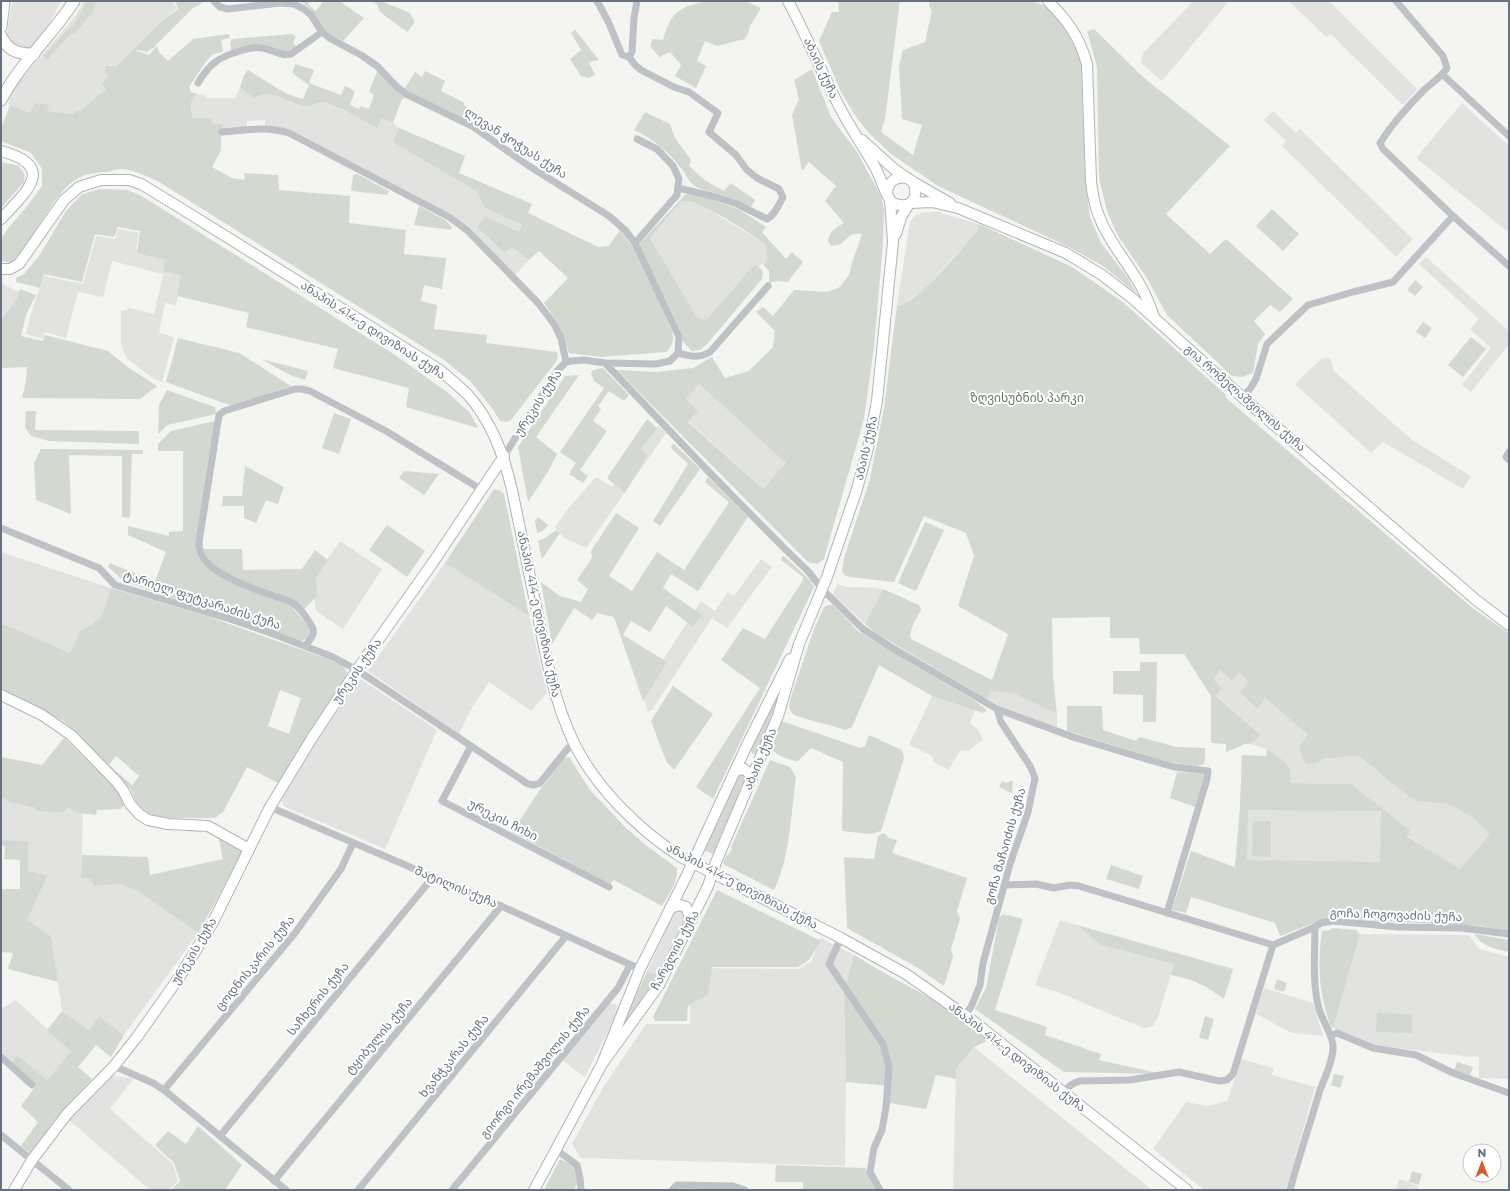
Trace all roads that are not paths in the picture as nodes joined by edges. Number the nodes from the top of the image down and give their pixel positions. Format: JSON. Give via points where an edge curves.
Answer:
{"nodes":[{"id":1,"x":4,"y":1,"type":"edge"},
{"id":2,"x":74,"y":1,"type":"edge"},
{"id":3,"x":214,"y":1,"type":"edge"},
{"id":4,"x":597,"y":1,"type":"edge"},
{"id":5,"x":637,"y":1,"type":"edge"},
{"id":6,"x":788,"y":1,"type":"edge"},
{"id":7,"x":1048,"y":1,"type":"edge"},
{"id":8,"x":1396,"y":1,"type":"edge"},
{"id":9,"x":1,"y":27,"type":"edge"},
{"id":10,"x":322,"y":32,"type":"junction"},
{"id":11,"x":1,"y":36,"type":"edge"},
{"id":12,"x":34,"y":54,"type":"junction"},
{"id":13,"x":629,"y":57,"type":"junction"},
{"id":14,"x":1443,"y":75,"type":"junction"},
{"id":15,"x":198,"y":84,"type":"dead end"},
{"id":16,"x":1,"y":100,"type":"edge"},
{"id":17,"x":222,"y":132,"type":"dead end"},
{"id":18,"x":856,"y":134,"type":"junction"},
{"id":19,"x":1509,"y":136,"type":"edge"},
{"id":20,"x":638,"y":140,"type":"dead end"},
{"id":21,"x":1,"y":151,"type":"edge"},
{"id":22,"x":910,"y":180,"type":"junction"},
{"id":23,"x":678,"y":188,"type":"junction"},
{"id":24,"x":889,"y":197,"type":"junction"},
{"id":25,"x":910,"y":203,"type":"junction"},
{"id":26,"x":958,"y":208,"type":"junction"},
{"id":27,"x":1453,"y":216,"type":"junction"},
{"id":28,"x":1,"y":219,"type":"edge"},
{"id":29,"x":893,"y":242,"type":"junction"},
{"id":30,"x":635,"y":243,"type":"junction"},
{"id":31,"x":1509,"y":266,"type":"edge"},
{"id":32,"x":1,"y":268,"type":"edge"},
{"id":33,"x":768,"y":286,"type":"dead end"},
{"id":34,"x":1156,"y":320,"type":"junction"},
{"id":35,"x":678,"y":353,"type":"junction"},
{"id":36,"x":566,"y":362,"type":"junction"},
{"id":37,"x":605,"y":363,"type":"junction"},
{"id":38,"x":1242,"y":397,"type":"junction"},
{"id":39,"x":504,"y":456,"type":"junction"},
{"id":40,"x":482,"y":490,"type":"junction"},
{"id":41,"x":1,"y":528,"type":"edge"},
{"id":42,"x":822,"y":589,"type":"junction"},
{"id":43,"x":1509,"y":625,"type":"edge"},
{"id":44,"x":799,"y":644,"type":"junction"},
{"id":45,"x":305,"y":646,"type":"junction"},
{"id":46,"x":357,"y":670,"type":"junction"},
{"id":47,"x":1,"y":695,"type":"edge"},
{"id":48,"x":997,"y":709,"type":"junction"},
{"id":49,"x":574,"y":744,"type":"junction"},
{"id":50,"x":747,"y":745,"type":"junction"},
{"id":51,"x":471,"y":746,"type":"junction"},
{"id":52,"x":763,"y":753,"type":"junction"},
{"id":53,"x":734,"y":773,"type":"junction"},
{"id":54,"x":752,"y":779,"type":"junction"},
{"id":55,"x":270,"y":807,"type":"junction"},
{"id":56,"x":353,"y":843,"type":"junction"},
{"id":57,"x":249,"y":849,"type":"junction"},
{"id":58,"x":692,"y":862,"type":"junction"},
{"id":59,"x":713,"y":872,"type":"junction"},
{"id":60,"x":433,"y":877,"type":"junction"},
{"id":61,"x":1005,"y":885,"type":"junction"},
{"id":62,"x":609,"y":886,"type":"dead end"},
{"id":63,"x":501,"y":906,"type":"junction"},
{"id":64,"x":670,"y":908,"type":"junction"},
{"id":65,"x":1166,"y":913,"type":"junction"},
{"id":66,"x":691,"y":920,"type":"junction"},
{"id":67,"x":1315,"y":927,"type":"junction"},
{"id":68,"x":1509,"y":934,"type":"edge"},
{"id":69,"x":566,"y":936,"type":"junction"},
{"id":70,"x":841,"y":938,"type":"junction"},
{"id":71,"x":1273,"y":945,"type":"junction"},
{"id":72,"x":630,"y":965,"type":"junction"},
{"id":73,"x":640,"y":969,"type":"junction"},
{"id":74,"x":965,"y":1015,"type":"junction"},
{"id":75,"x":1331,"y":1035,"type":"junction"},
{"id":76,"x":1,"y":1057,"type":"edge"},
{"id":77,"x":602,"y":1064,"type":"junction"},
{"id":78,"x":114,"y":1066,"type":"junction"},
{"id":79,"x":32,"y":1085,"type":"dead end"},
{"id":80,"x":164,"y":1090,"type":"junction"},
{"id":81,"x":1063,"y":1093,"type":"junction"},
{"id":82,"x":1509,"y":1093,"type":"edge"},
{"id":83,"x":1,"y":1135,"type":"edge"},
{"id":84,"x":220,"y":1136,"type":"junction"},
{"id":85,"x":555,"y":1149,"type":"junction"},
{"id":86,"x":32,"y":1160,"type":"junction"},
{"id":87,"x":274,"y":1181,"type":"junction"},
{"id":88,"x":14,"y":1190,"type":"edge"},
{"id":89,"x":69,"y":1190,"type":"edge"},
{"id":90,"x":286,"y":1190,"type":"edge"},
{"id":91,"x":358,"y":1190,"type":"edge"},
{"id":92,"x":452,"y":1190,"type":"edge"},
{"id":93,"x":534,"y":1190,"type":"edge"},
{"id":94,"x":581,"y":1190,"type":"edge"},
{"id":95,"x":672,"y":1190,"type":"edge"},
{"id":96,"x":745,"y":1190,"type":"edge"},
{"id":97,"x":880,"y":1190,"type":"edge"},
{"id":98,"x":1187,"y":1190,"type":"edge"},
{"id":99,"x":1290,"y":1190,"type":"edge"}],
"edges":[{"from":1,"to":9,"type":"main road"},
{"from":2,"to":12,"type":"main road"},
{"from":3,"to":10,"type":"street","name":"ლევან ჭოჭუას ქუჩა","via":[[220,7],[228,9],[280,3],[294,4],[311,15]]},
{"from":4,"to":13,"type":"street","via":[[622,55]]},
{"from":5,"to":13,"type":"street","via":[[632,52]]},
{"from":6,"to":18,"type":"street","name":"აბაის ქუჩა","via":[[830,89]]},
{"from":7,"to":34,"type":"street","via":[[1074,31],[1082,47],[1086,64],[1092,195],[1097,213],[1110,240],[1140,284]]},
{"from":8,"to":14,"type":"street","via":[[1443,56],[1447,68]]},
{"from":10,"to":15,"type":"street","via":[[287,56],[253,47],[226,55],[204,72]]},
{"from":10,"to":30,"type":"street","name":"ლევან ჭოჭუას ქუჩა","via":[[377,66],[408,95],[472,126],[529,166],[610,216]]},
{"from":11,"to":12,"type":"main road","via":[[14,52]]},
{"from":12,"to":16,"type":"main road","via":[[15,76]]},
{"from":13,"to":23,"type":"street","via":[[641,70],[689,92],[718,113],[709,132],[736,155],[747,170],[779,189],[783,197],[767,219],[723,199]]},
{"from":14,"to":19,"type":"street"},
{"from":14,"to":27,"type":"street","via":[[1423,91],[1388,130],[1380,143],[1383,149]]},
{"from":17,"to":36,"type":"street","via":[[266,128],[289,133],[449,217],[468,231],[538,303],[561,338]]},
{"from":18,"to":22,"type":"street","name":"აბაის ქუჩა","via":[[894,169]]},
{"from":18,"to":24,"type":"street","name":"აბაის ქუჩა"},
{"from":20,"to":23,"type":"street","via":[[657,149],[673,166],[679,179]]},
{"from":21,"to":28,"type":"street","via":[[24,159],[30,166],[33,176],[30,187]]},
{"from":22,"to":24,"type":"street","via":[[902,177],[893,180],[888,188]]},
{"from":22,"to":25,"type":"street","via":[[916,193]]},
{"from":22,"to":26,"type":"street","name":"გია რომელაშვილის ქუჩა"},
{"from":23,"to":30,"type":"street","via":[[672,202]]},
{"from":24,"to":25,"type":"street","via":[[899,205]]},
{"from":24,"to":29,"type":"street","name":"აბაის ქუჩა"},
{"from":25,"to":26,"type":"street","name":"გია რომელაშვილის ქუჩა","via":[[932,202]]},
{"from":25,"to":29,"type":"street","name":"აბაის ქუჩა","via":[[901,217]]},
{"from":26,"to":34,"type":"street","name":"გია რომელაშვილის ქუჩა","via":[[1066,253],[1102,275]]},
{"from":27,"to":31,"type":"street"},
{"from":27,"to":38,"type":"street","via":[[1393,282],[1308,305],[1267,344],[1256,379]]},
{"from":29,"to":42,"type":"street","name":"აბაის ქუჩა","via":[[877,402],[868,448],[843,532]]},
{"from":30,"to":35,"type":"street","name":"ლევან ჭოჭუას ქუჩა","via":[[675,328]]},
{"from":32,"to":39,"type":"street","name":"ანაპის 414-ე დივიზიას ქუჩა","via":[[10,269],[19,264],[64,200],[79,187],[101,180],[128,180],[141,184],[440,370],[467,395],[485,417]]},
{"from":33,"to":35,"type":"street","via":[[710,352],[696,357]]},
{"from":34,"to":38,"type":"street","name":"გია რომელაშვილის ქუჩა"},
{"from":35,"to":37,"type":"street","name":"ურეკის ქუჩა","via":[[670,360],[656,364]]},
{"from":36,"to":37,"type":"street","name":"ურეკის ქუჩა","via":[[584,360]]},
{"from":36,"to":39,"type":"street","name":"ურეკის ქუჩა","via":[[557,371]]},
{"from":37,"to":42,"type":"street","via":[[808,571]]},
{"from":38,"to":43,"type":"street","name":"გია რომელაშვილის ქუჩა","via":[[1476,600]]},
{"from":39,"to":40,"type":"street","name":"ურეკის ქუჩა"},
{"from":39,"to":49,"type":"street","name":"ანაპის 414-ე დივიზიას ქუჩა","via":[[550,677]]},
{"from":40,"to":45,"type":"street","via":[[386,431],[302,388],[224,411],[219,415],[199,542],[201,554],[219,573],[300,608],[314,630]]},
{"from":40,"to":46,"type":"street","name":"ურეკის ქუჩა"},
{"from":41,"to":45,"type":"street","name":"ტარიელ ფუტკარაძის ქუჩა","via":[[99,568],[115,585],[230,619]]},
{"from":42,"to":44,"type":"street","name":"აბაის ქუჩა"},
{"from":42,"to":48,"type":"street","via":[[863,629]]},
{"from":44,"to":50,"type":"street","name":"აბაის ქუჩა"},
{"from":44,"to":52,"type":"street","name":"აბაის ქუჩა","via":[[778,716]]},
{"from":45,"to":46,"type":"street","name":"ტარიელ ფუტკარაძის ქუჩა"},
{"from":46,"to":51,"type":"street"},
{"from":46,"to":55,"type":"street","name":"ურეკის ქუჩა"},
{"from":47,"to":57,"type":"street","via":[[42,715],[71,735],[116,781],[139,814],[148,820],[208,826]]},
{"from":48,"to":61,"type":"street","name":"გოჩა მაჩაიძის ქუჩა","via":[[1001,722],[1035,778],[1028,812]]},
{"from":48,"to":65,"type":"street","via":[[1129,754],[1174,767],[1208,771]]},
{"from":49,"to":51,"type":"street","via":[[540,783],[534,785],[517,778]]},
{"from":49,"to":58,"type":"street","name":"ანაპის 414-ე დივიზიას ქუჩა","via":[[599,781],[621,807],[665,846]]},
{"from":50,"to":52,"type":"street","via":[[751,757],[757,758]]},
{"from":50,"to":53,"type":"street","name":"აბაის ქუჩა"},
{"from":51,"to":62,"type":"street","name":"ურეკის ჩიხი","via":[[442,801]]},
{"from":52,"to":54,"type":"street","name":"აბაის ქუჩა"},
{"from":53,"to":54,"type":"street","via":[[744,769]]},
{"from":53,"to":58,"type":"street","name":"აბაის ქუჩა"},
{"from":54,"to":59,"type":"street","name":"აბაის ქუჩა"},
{"from":55,"to":56,"type":"street","name":"შატილის ქუჩა"},
{"from":55,"to":57,"type":"street","name":"ურეკის ქუჩა"},
{"from":56,"to":60,"type":"street","name":"შატილის ქუჩა"},
{"from":56,"to":80,"type":"street","name":"ცოდნისკარის ქუჩა","via":[[341,869],[295,933]]},
{"from":57,"to":78,"type":"street","name":"ურეკის ქუჩა","via":[[212,924],[178,979]]},
{"from":58,"to":59,"type":"street","name":"ანაპის 414-ე დივიზიას ქუჩა"},
{"from":58,"to":64,"type":"street","name":"ჩარგლის ქუჩა"},
{"from":59,"to":66,"type":"street","name":"ჩარგლის ქუჩა"},
{"from":59,"to":70,"type":"street","name":"ანაპის 414-ე დივიზიას ქუჩა"},
{"from":60,"to":63,"type":"street","name":"შატილის ქუჩა"},
{"from":60,"to":84,"type":"street","name":"საჩხერის ქუჩა"},
{"from":61,"to":65,"type":"street","via":[[1036,884],[1054,888],[1070,885]]},
{"from":61,"to":74,"type":"street","name":"გოჩა მაჩაიძის ქუჩა","via":[[983,963],[980,985]]},
{"from":63,"to":69,"type":"street","name":"შატილის ქუჩა"},
{"from":63,"to":87,"type":"street","name":"ტყიბულის ქუჩა"},
{"from":64,"to":66,"type":"street","via":[[680,905],[686,907]]},
{"from":64,"to":73,"type":"street","name":"ჩარგლის ქუჩა"},
{"from":65,"to":71,"type":"street"},
{"from":66,"to":77,"type":"street","name":"ჩარგლის ქუჩა","via":[[659,984]]},
{"from":67,"to":68,"type":"street","name":"გოჩა ჩოგოვაძის ქუჩა","via":[[1333,921]]},
{"from":67,"to":71,"type":"street"},
{"from":67,"to":75,"type":"street","name":"გოჩა ჩოგოვაძის ქუჩა","via":[[1316,994],[1319,1010]]},
{"from":69,"to":72,"type":"street","name":"შატილის ქუჩა"},
{"from":69,"to":91,"type":"street","name":"ხვანჭკარას ქუჩა"},
{"from":70,"to":74,"type":"street","name":"ანაპის 414-ე დივიზიას ქუჩა","via":[[906,974]]},
{"from":70,"to":97,"type":"street","via":[[828,964],[883,1044],[889,1067],[882,1130],[874,1148],[870,1172]]},
{"from":71,"to":81,"type":"street","via":[[1233,1074],[1227,1080],[1219,1081],[1179,1072],[1130,1080],[1074,1082]]},
{"from":72,"to":73,"type":"street","name":"შატილის ქუჩა"},
{"from":72,"to":92,"type":"street","name":"გიორგი ირემაშვილის ქუჩა","via":[[618,988]]},
{"from":73,"to":77,"type":"street","name":"ჩარგლის ქუჩა"},
{"from":74,"to":81,"type":"street","name":"ანაპის 414-ე დივიზიას ქუჩა"},
{"from":75,"to":82,"type":"street","via":[[1337,1033],[1373,1048],[1416,1055],[1453,1073]]},
{"from":75,"to":99,"type":"street","name":"გოჩა ჩოგოვაძის ქუჩა","via":[[1333,1048],[1329,1064]]},
{"from":76,"to":79,"type":"street"},
{"from":77,"to":85,"type":"street","name":"ჩარგლის ქუჩა"},
{"from":78,"to":80,"type":"street"},
{"from":78,"to":86,"type":"street","name":"ურეკის ქუჩა","via":[[67,1114]]},
{"from":80,"to":84,"type":"street"},
{"from":81,"to":98,"type":"street","name":"ანაპის 414-ე დივიზიას ქუჩა"},
{"from":83,"to":86,"type":"street"},
{"from":84,"to":87,"type":"street"},
{"from":85,"to":93,"type":"street","name":"ჩარგლის ქუჩა"},
{"from":85,"to":94,"type":"street","via":[[577,1165]]},
{"from":86,"to":88,"type":"street","name":"ურეკის ქუჩა"},
{"from":86,"to":89,"type":"street"},
{"from":87,"to":90,"type":"street"},
{"from":95,"to":96,"type":"street","via":[[677,1185],[733,1186]]}]}
